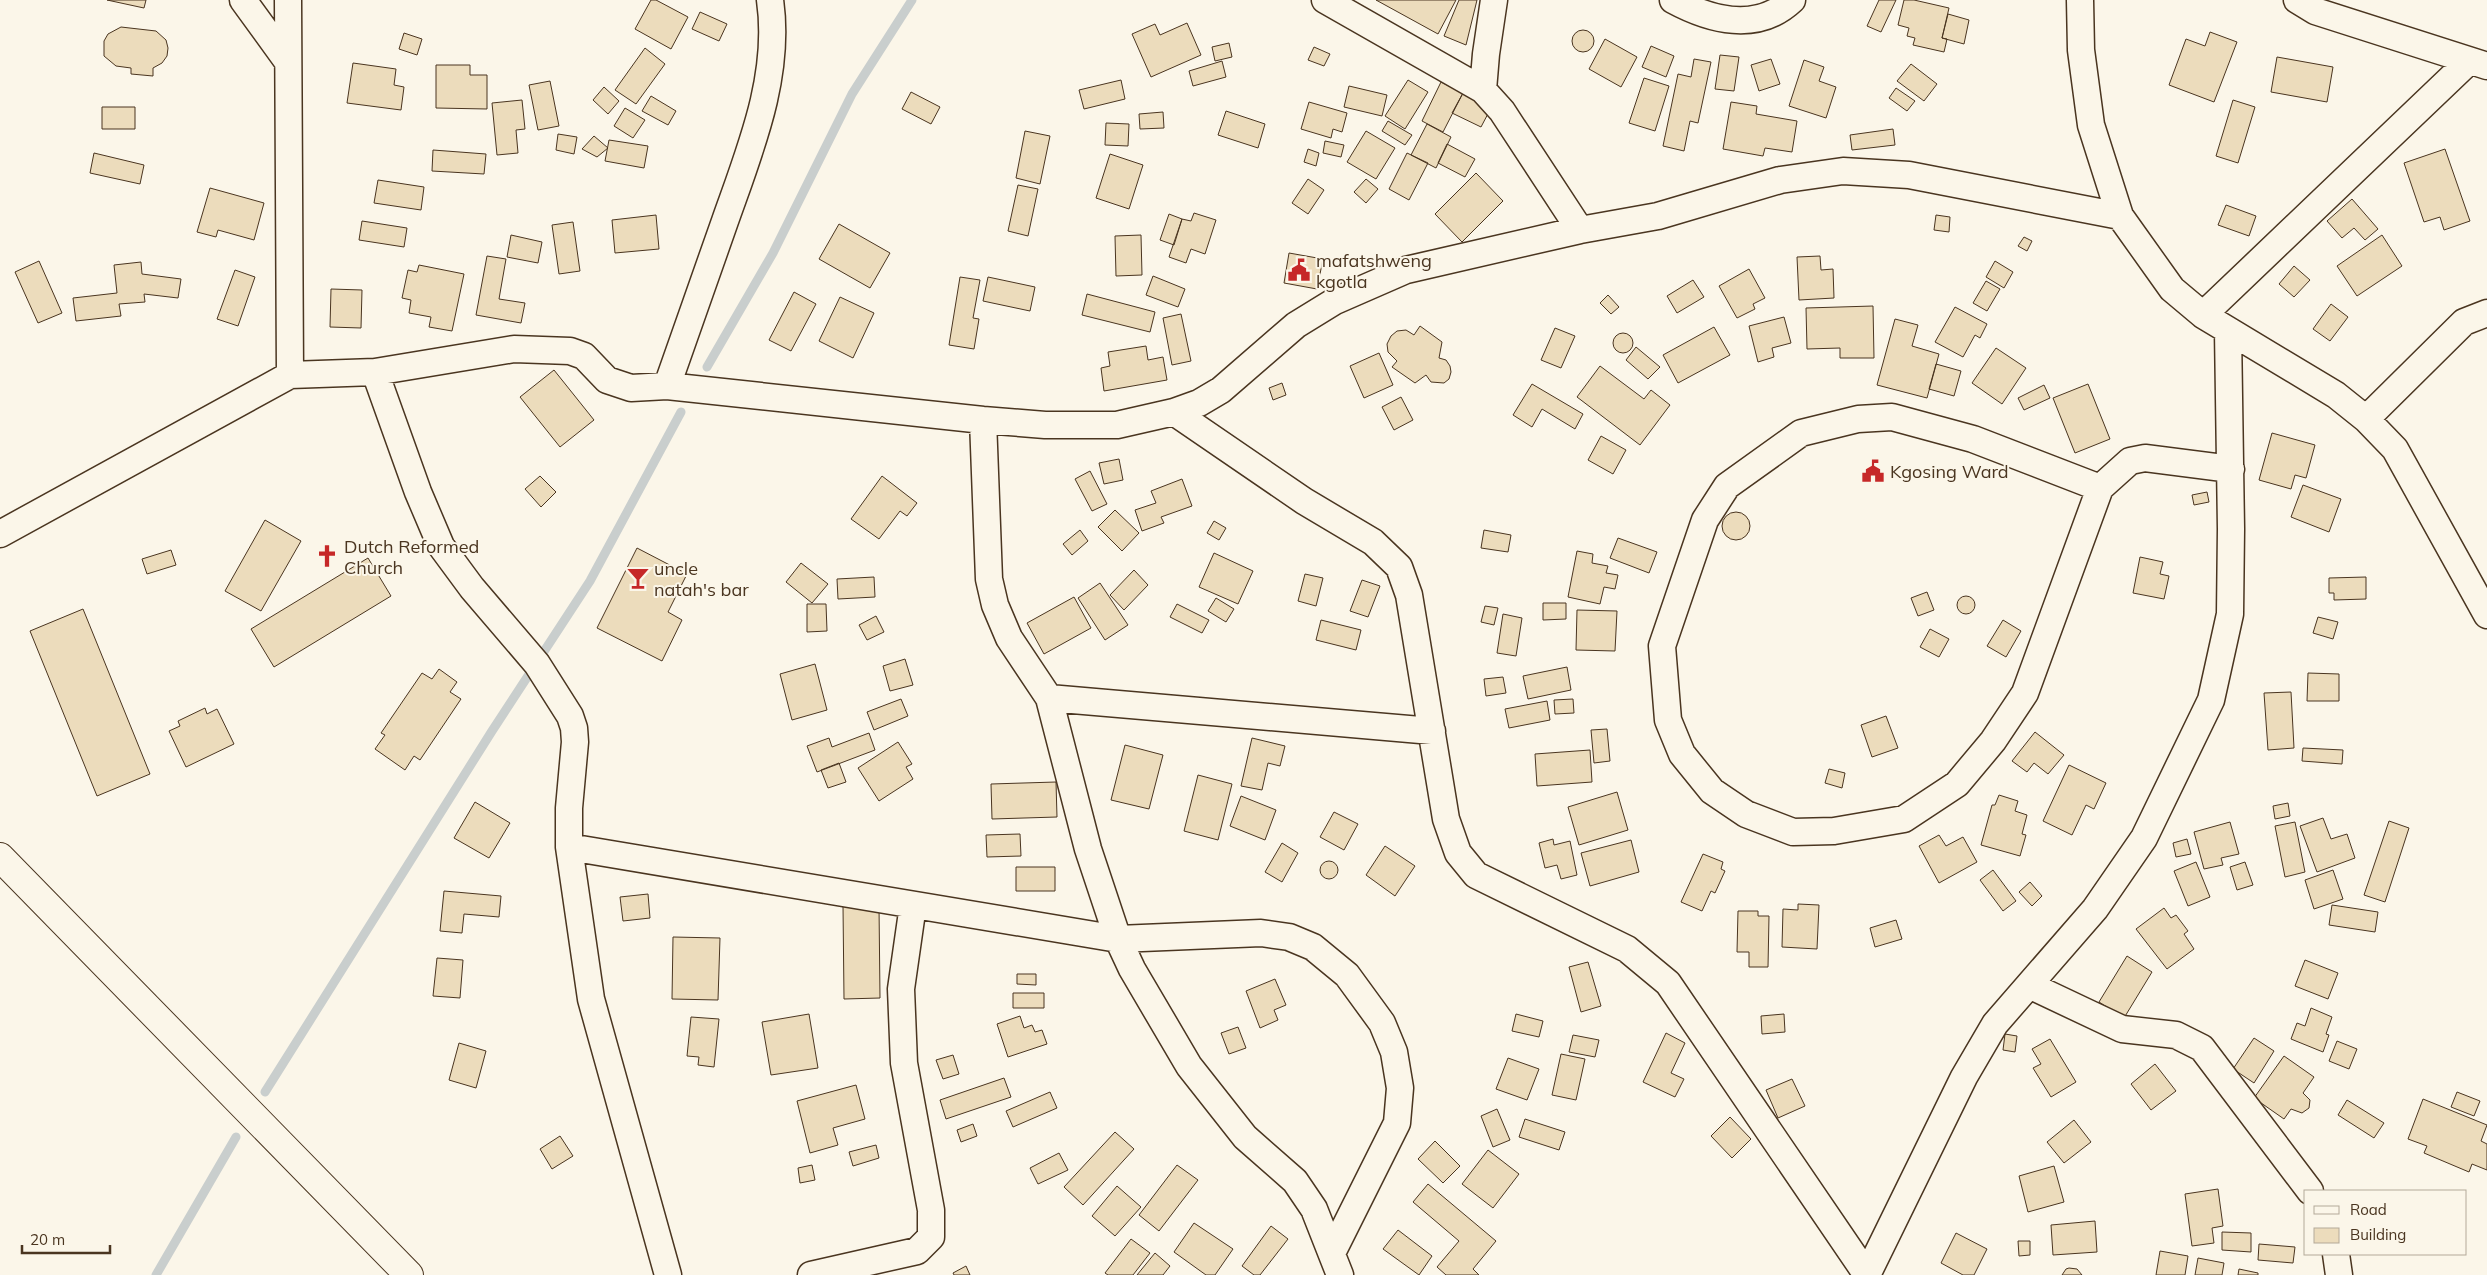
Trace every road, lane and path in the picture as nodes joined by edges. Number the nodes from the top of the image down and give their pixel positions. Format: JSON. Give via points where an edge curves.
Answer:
{"nodes":[{"id":1,"x":243,"y":0,"type":"edge"},
{"id":2,"x":288,"y":0,"type":"edge"},
{"id":3,"x":770,"y":0,"type":"edge"},
{"id":4,"x":1325,"y":0,"type":"edge"},
{"id":5,"x":1494,"y":0,"type":"edge"},
{"id":6,"x":1673,"y":0,"type":"edge"},
{"id":7,"x":1792,"y":0,"type":"edge"},
{"id":8,"x":2080,"y":0,"type":"edge"},
{"id":9,"x":2297,"y":0,"type":"edge"},
{"id":10,"x":288,"y":62,"type":"junction"},
{"id":11,"x":2478,"y":64,"type":"edge"},
{"id":12,"x":1483,"y":90,"type":"junction"},
{"id":13,"x":2120,"y":216,"type":"junction"},
{"id":14,"x":1580,"y":230,"type":"junction"},
{"id":15,"x":2487,"y":313,"type":"edge"},
{"id":16,"x":2202,"y":315,"type":"junction"},
{"id":17,"x":2228,"y":331,"type":"junction"},
{"id":18,"x":376,"y":372,"type":"junction"},
{"id":19,"x":290,"y":375,"type":"junction"},
{"id":20,"x":667,"y":386,"type":"junction"},
{"id":21,"x":1174,"y":412,"type":"junction"},
{"id":22,"x":2366,"y":419,"type":"junction"},
{"id":23,"x":983,"y":420,"type":"junction"},
{"id":24,"x":2230,"y":468,"type":"junction"},
{"id":25,"x":2100,"y":488,"type":"junction"},
{"id":26,"x":0,"y":534,"type":"edge"},
{"id":27,"x":2487,"y":615,"type":"edge"},
{"id":28,"x":1049,"y":698,"type":"junction"},
{"id":29,"x":1432,"y":731,"type":"junction"},
{"id":30,"x":569,"y":847,"type":"junction"},
{"id":31,"x":0,"y":856,"type":"edge"},
{"id":32,"x":913,"y":905,"type":"junction"},
{"id":33,"x":1118,"y":939,"type":"junction"},
{"id":34,"x":2029,"y":985,"type":"junction"},
{"id":35,"x":2309,"y":1190,"type":"edge"},
{"id":36,"x":2336,"y":1255,"type":"edge"},
{"id":37,"x":1336,"y":1264,"type":"edge"},
{"id":38,"x":409,"y":1275,"type":"edge"},
{"id":39,"x":668,"y":1275,"type":"edge"},
{"id":40,"x":811,"y":1275,"type":"edge"},
{"id":41,"x":1867,"y":1275,"type":"edge"},
{"id":42,"x":2339,"y":1275,"type":"edge"}],
"edges":[{"from":1,"to":10,"type":"street"},
{"from":2,"to":10,"type":"street"},
{"from":3,"to":20,"type":"street","via":[[774,25],[768,79],[756,130]]},
{"from":4,"to":12,"type":"street"},
{"from":5,"to":12,"type":"street"},
{"from":6,"to":7,"type":"street","via":[[1698,14],[1740,20],[1765,16],[1782,9]]},
{"from":8,"to":13,"type":"street","via":[[2081,50],[2091,125]]},
{"from":9,"to":11,"type":"street","via":[[2316,11]]},
{"from":10,"to":19,"type":"street"},
{"from":11,"to":16,"type":"street"},
{"from":12,"to":14,"type":"street","via":[[1502,111]]},
{"from":13,"to":14,"type":"street","via":[[1909,175],[1843,172],[1780,180],[1658,216]]},
{"from":13,"to":16,"type":"street","via":[[2172,289]]},
{"from":14,"to":21,"type":"street","via":[[1406,270],[1335,301],[1296,324],[1220,390]]},
{"from":15,"to":22,"type":"street","via":[[2464,322]]},
{"from":16,"to":17,"type":"street"},
{"from":17,"to":22,"type":"street","via":[[2336,395]]},
{"from":17,"to":24,"type":"street"},
{"from":18,"to":19,"type":"street"},
{"from":18,"to":20,"type":"street","via":[[514,349],[570,351],[584,356],[608,380],[632,388]]},
{"from":18,"to":30,"type":"street","via":[[440,546],[537,664],[570,716],[575,742]]},
{"from":19,"to":26,"type":"street"},
{"from":20,"to":23,"type":"street"},
{"from":21,"to":23,"type":"street","via":[[1117,425],[1045,425]]},
{"from":21,"to":29,"type":"street","via":[[1304,501],[1373,542],[1399,567],[1409,595]]},
{"from":22,"to":27,"type":"street","via":[[2395,449]]},
{"from":23,"to":28,"type":"street","via":[[989,579],[995,605],[1009,638]]},
{"from":24,"to":25,"type":"street","via":[[2145,458],[2130,461]]},
{"from":24,"to":34,"type":"street","via":[[2230,614],[2211,700],[2144,838],[2095,909]]},
{"from":25,"to":25,"type":"street","via":[[2024,693],[1958,784],[1904,819],[1834,831],[1793,832],[1746,814],[1712,791],[1682,754],[1668,720],[1662,646],[1705,520],[1727,486],[1801,433],[1858,419],[1892,417],[1973,439]]},
{"from":28,"to":29,"type":"street"},
{"from":28,"to":33,"type":"street","via":[[1088,849]]},
{"from":29,"to":41,"type":"street","via":[[1446,819],[1458,853],[1476,875],[1627,949],[1668,983]]},
{"from":30,"to":32,"type":"street"},
{"from":30,"to":39,"type":"street","via":[[591,999]]},
{"from":31,"to":38,"type":"street"},
{"from":32,"to":33,"type":"street"},
{"from":32,"to":40,"type":"street","via":[[901,988],[904,1063],[931,1210],[931,1237],[917,1251]]},
{"from":33,"to":37,"type":"street","via":[[1189,1066],[1245,1137],[1295,1181],[1314,1209]]},
{"from":33,"to":37,"type":"street","via":[[1261,933],[1289,937],[1313,947],[1347,975],[1382,1023],[1394,1052],[1400,1088],[1397,1123]]},
{"from":34,"to":35,"type":"street","via":[[2122,1029],[2176,1035],[2202,1048]]},
{"from":34,"to":41,"type":"street","via":[[1995,1024],[1964,1077]]},
{"from":36,"to":42,"type":"street"}]}
